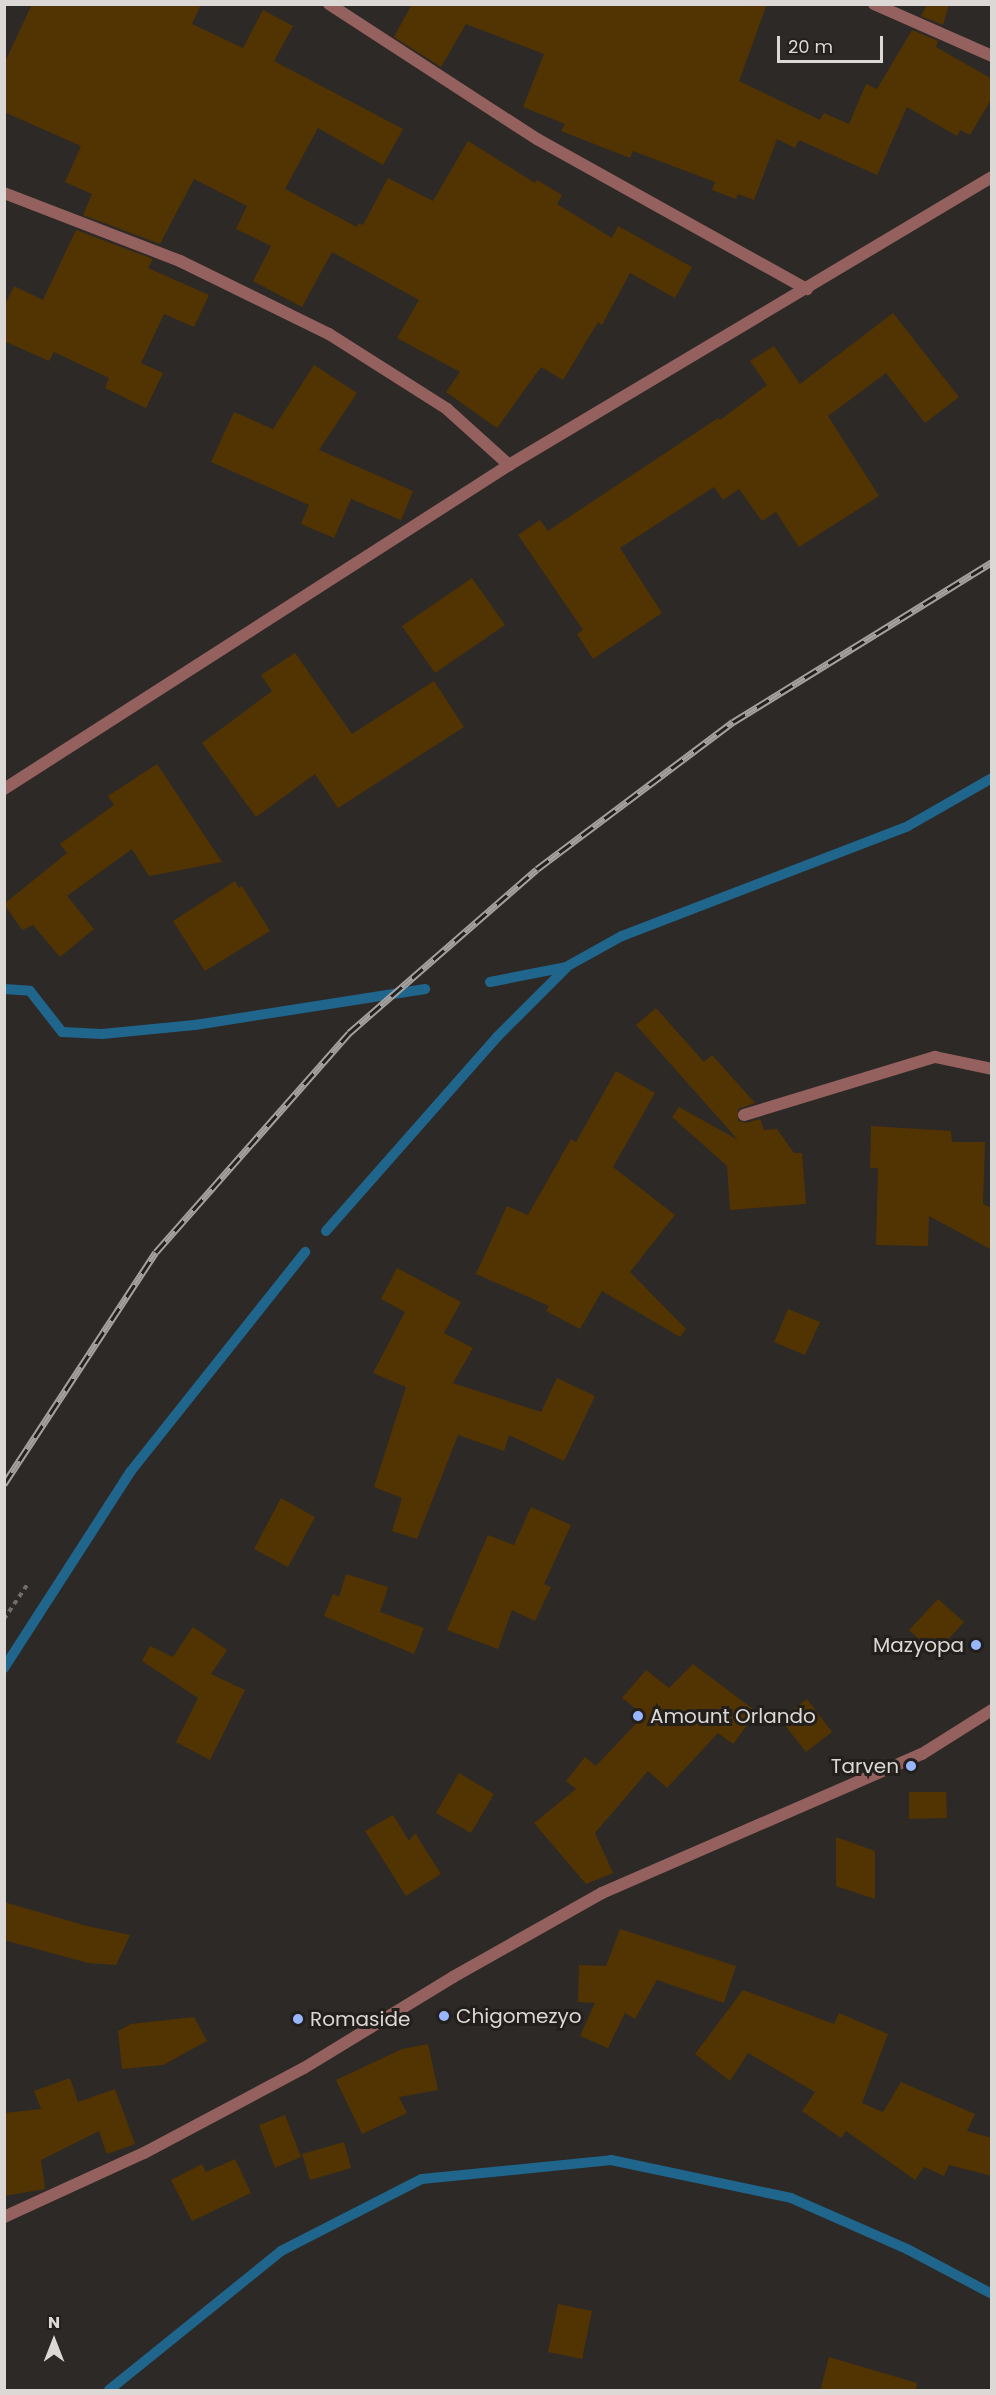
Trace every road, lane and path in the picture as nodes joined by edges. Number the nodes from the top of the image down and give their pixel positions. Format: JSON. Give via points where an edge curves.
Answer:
{"nodes":[{"id":1,"x":329,"y":4,"type":"edge"},
{"id":2,"x":874,"y":4,"type":"edge"},
{"id":3,"x":992,"y":56,"type":"edge"},
{"id":4,"x":992,"y":177,"type":"edge"},
{"id":5,"x":4,"y":193,"type":"edge"},
{"id":6,"x":807,"y":289,"type":"junction"},
{"id":7,"x":509,"y":465,"type":"junction"},
{"id":8,"x":4,"y":789,"type":"edge"},
{"id":9,"x":992,"y":1069,"type":"edge"},
{"id":10,"x":744,"y":1115,"type":"dead end"},
{"id":11,"x":27,"y":1585,"type":"dead end"},
{"id":12,"x":4,"y":1619,"type":"edge"},
{"id":13,"x":992,"y":1710,"type":"edge"},
{"id":14,"x":4,"y":2217,"type":"edge"}],
"edges":[{"from":1,"to":6,"type":"street","via":[[537,139]]},
{"from":2,"to":3,"type":"street"},
{"from":4,"to":6,"type":"street"},
{"from":5,"to":7,"type":"street","via":[[180,261],[329,334],[447,409]]},
{"from":6,"to":7,"type":"street"},
{"from":7,"to":8,"type":"street"},
{"from":9,"to":10,"type":"street","via":[[935,1057]]},
{"from":11,"to":12,"type":"path"},
{"from":13,"to":14,"type":"street","via":[[922,1754],[602,1893],[453,1977],[304,2068],[144,2153]]}]}
